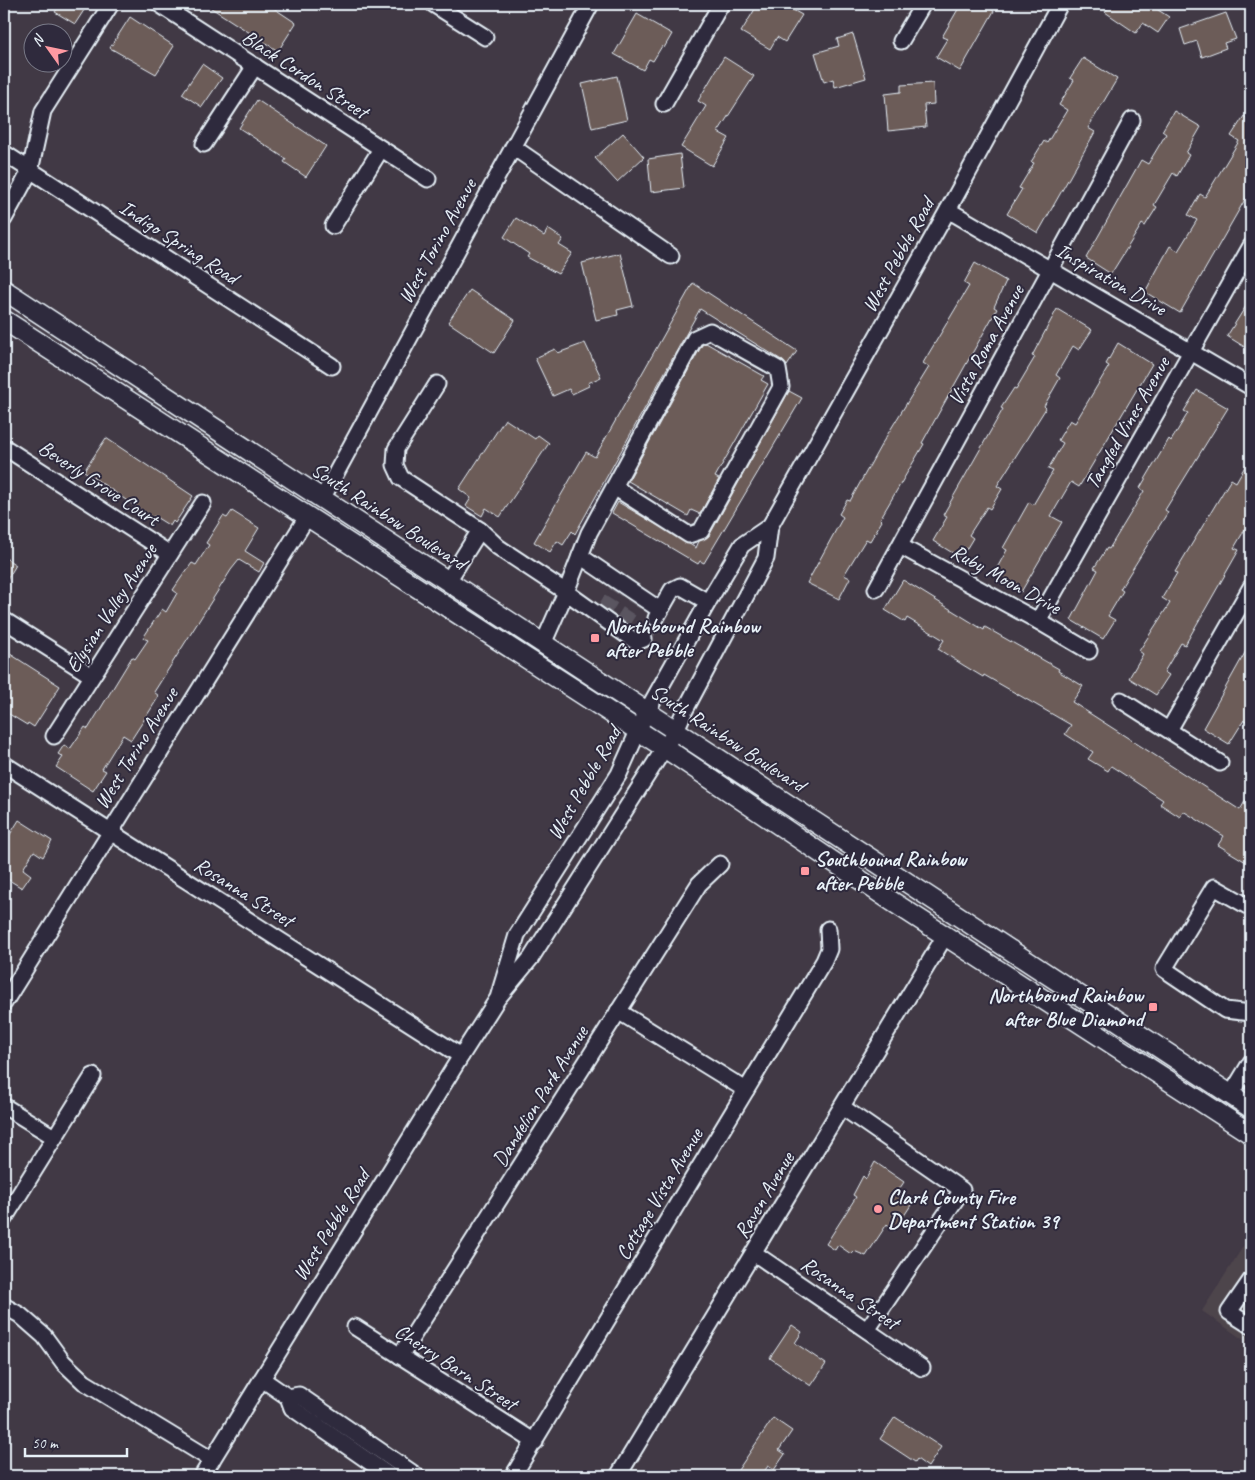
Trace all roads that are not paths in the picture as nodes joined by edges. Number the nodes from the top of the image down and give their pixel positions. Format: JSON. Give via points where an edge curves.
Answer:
{"nodes":[{"id":1,"x":111,"y":4,"type":"edge"},
{"id":2,"x":159,"y":4,"type":"edge"},
{"id":3,"x":433,"y":4,"type":"edge"},
{"id":4,"x":591,"y":4,"type":"edge"},
{"id":5,"x":721,"y":4,"type":"edge"},
{"id":6,"x":923,"y":4,"type":"edge"},
{"id":7,"x":1060,"y":4,"type":"edge"},
{"id":8,"x":456,"y":10,"type":"edge"},
{"id":9,"x":485,"y":37,"type":"dead end"},
{"id":10,"x":901,"y":42,"type":"dead end"},
{"id":11,"x":254,"y":66,"type":"junction"},
{"id":12,"x":664,"y":104,"type":"dead end"},
{"id":13,"x":1132,"y":120,"type":"dead end"},
{"id":14,"x":204,"y":144,"type":"dead end"},
{"id":15,"x":513,"y":147,"type":"junction"},
{"id":16,"x":381,"y":148,"type":"junction"},
{"id":17,"x":4,"y":153,"type":"edge"},
{"id":18,"x":30,"y":171,"type":"junction"},
{"id":19,"x":428,"y":179,"type":"dead end"},
{"id":20,"x":948,"y":210,"type":"junction"},
{"id":21,"x":4,"y":220,"type":"edge"},
{"id":22,"x":333,"y":226,"type":"dead end"},
{"id":23,"x":1251,"y":246,"type":"edge"},
{"id":24,"x":671,"y":256,"type":"dead end"},
{"id":25,"x":1052,"y":269,"type":"junction"},
{"id":26,"x":4,"y":290,"type":"edge"},
{"id":27,"x":4,"y":305,"type":"edge"},
{"id":28,"x":4,"y":320,"type":"edge"},
{"id":29,"x":75,"y":337,"type":"junction"},
{"id":30,"x":1192,"y":351,"type":"junction"},
{"id":31,"x":332,"y":366,"type":"dead end"},
{"id":32,"x":437,"y":384,"type":"dead end"},
{"id":33,"x":1251,"y":387,"type":"edge"},
{"id":34,"x":4,"y":447,"type":"edge"},
{"id":35,"x":236,"y":470,"type":"junction"},
{"id":36,"x":614,"y":487,"type":"junction"},
{"id":37,"x":322,"y":499,"type":"junction"},
{"id":38,"x":203,"y":503,"type":"dead end"},
{"id":39,"x":306,"y":516,"type":"junction"},
{"id":40,"x":770,"y":526,"type":"junction"},
{"id":41,"x":480,"y":530,"type":"junction"},
{"id":42,"x":900,"y":546,"type":"junction"},
{"id":43,"x":170,"y":554,"type":"junction"},
{"id":44,"x":580,"y":556,"type":"junction"},
{"id":45,"x":441,"y":577,"type":"junction"},
{"id":46,"x":1251,"y":587,"type":"edge"},
{"id":47,"x":876,"y":589,"type":"dead end"},
{"id":48,"x":566,"y":592,"type":"junction"},
{"id":49,"x":708,"y":602,"type":"junction"},
{"id":50,"x":4,"y":620,"type":"edge"},
{"id":51,"x":1038,"y":620,"type":"junction"},
{"id":52,"x":644,"y":638,"type":"dead end"},
{"id":53,"x":543,"y":644,"type":"junction"},
{"id":54,"x":1090,"y":651,"type":"dead end"},
{"id":55,"x":92,"y":676,"type":"junction"},
{"id":56,"x":1121,"y":700,"type":"dead end"},
{"id":57,"x":647,"y":711,"type":"junction"},
{"id":58,"x":676,"y":730,"type":"junction"},
{"id":59,"x":1169,"y":730,"type":"junction"},
{"id":60,"x":639,"y":732,"type":"junction"},
{"id":61,"x":54,"y":736,"type":"dead end"},
{"id":62,"x":665,"y":748,"type":"junction"},
{"id":63,"x":1220,"y":763,"type":"dead end"},
{"id":64,"x":4,"y":764,"type":"edge"},
{"id":65,"x":109,"y":832,"type":"junction"},
{"id":66,"x":720,"y":864,"type":"dead end"},
{"id":67,"x":893,"y":902,"type":"junction"},
{"id":68,"x":1251,"y":908,"type":"edge"},
{"id":69,"x":960,"y":916,"type":"junction"},
{"id":70,"x":828,"y":929,"type":"dead end"},
{"id":71,"x":945,"y":936,"type":"junction"},
{"id":72,"x":1011,"y":950,"type":"junction"},
{"id":73,"x":498,"y":998,"type":"junction"},
{"id":74,"x":4,"y":1003,"type":"edge"},
{"id":75,"x":618,"y":1011,"type":"junction"},
{"id":76,"x":1251,"y":1013,"type":"edge"},
{"id":77,"x":461,"y":1056,"type":"junction"},
{"id":78,"x":1251,"y":1062,"type":"edge"},
{"id":79,"x":93,"y":1076,"type":"dead end"},
{"id":80,"x":746,"y":1090,"type":"junction"},
{"id":81,"x":1231,"y":1095,"type":"junction"},
{"id":82,"x":4,"y":1106,"type":"edge"},
{"id":83,"x":842,"y":1107,"type":"junction"},
{"id":84,"x":1251,"y":1108,"type":"edge"},
{"id":85,"x":1251,"y":1134,"type":"edge"},
{"id":86,"x":54,"y":1137,"type":"junction"},
{"id":87,"x":4,"y":1219,"type":"edge"},
{"id":88,"x":754,"y":1253,"type":"junction"},
{"id":89,"x":1251,"y":1280,"type":"edge"},
{"id":90,"x":4,"y":1306,"type":"edge"},
{"id":91,"x":1251,"y":1326,"type":"edge"},
{"id":92,"x":355,"y":1327,"type":"dead end"},
{"id":93,"x":867,"y":1330,"type":"junction"},
{"id":94,"x":400,"y":1356,"type":"junction"},
{"id":95,"x":922,"y":1368,"type":"dead end"},
{"id":96,"x":262,"y":1379,"type":"junction"},
{"id":97,"x":288,"y":1396,"type":"junction"},
{"id":98,"x":534,"y":1442,"type":"junction"},
{"id":99,"x":212,"y":1460,"type":"junction"},
{"id":100,"x":202,"y":1476,"type":"edge"},
{"id":101,"x":390,"y":1476,"type":"edge"},
{"id":102,"x":417,"y":1476,"type":"edge"},
{"id":103,"x":514,"y":1476,"type":"edge"},
{"id":104,"x":618,"y":1476,"type":"edge"}],
"edges":[{"from":1,"to":18,"type":"street","via":[[43,111]]},
{"from":2,"to":11,"type":"street","name":"Black Cordon Street"},
{"from":3,"to":8,"type":"street"},
{"from":4,"to":15,"type":"street","name":"West Torino Avenue"},
{"from":5,"to":12,"type":"street"},
{"from":6,"to":10,"type":"street"},
{"from":7,"to":20,"type":"street","name":"West Pebble Road"},
{"from":8,"to":9,"type":"street"},
{"from":11,"to":14,"type":"street"},
{"from":11,"to":16,"type":"street","name":"Black Cordon Street"},
{"from":13,"to":25,"type":"street","name":"Vista Roma Avenue"},
{"from":15,"to":24,"type":"street"},
{"from":15,"to":37,"type":"street","name":"West Torino Avenue"},
{"from":16,"to":19,"type":"street","name":"Black Cordon Street"},
{"from":16,"to":22,"type":"street"},
{"from":17,"to":18,"type":"street","name":"Indigo Spring Road"},
{"from":18,"to":21,"type":"street"},
{"from":18,"to":31,"type":"street","name":"Indigo Spring Road"},
{"from":20,"to":25,"type":"street","name":"Inspiration Drive"},
{"from":20,"to":40,"type":"street","name":"West Pebble Road"},
{"from":23,"to":30,"type":"street","name":"Tangled Vines Avenue"},
{"from":25,"to":30,"type":"street","name":"Inspiration Drive"},
{"from":25,"to":42,"type":"street","name":"Vista Roma Avenue"},
{"from":26,"to":29,"type":"main road","name":"South Rainbow Boulevard"},
{"from":27,"to":29,"type":"main road","via":[[32,323]]},
{"from":28,"to":35,"type":"main road","name":"South Rainbow Boulevard"},
{"from":29,"to":37,"type":"main road","name":"South Rainbow Boulevard"},
{"from":30,"to":33,"type":"street","name":"Inspiration Drive"},
{"from":30,"to":51,"type":"street","name":"Tangled Vines Avenue"},
{"from":32,"to":41,"type":"street","via":[[396,449],[394,465],[401,478]]},
{"from":34,"to":43,"type":"street","name":"Beverly Grove Court"},
{"from":35,"to":37,"type":"main road","via":[[257,471],[294,492]]},
{"from":35,"to":39,"type":"main road","name":"South Rainbow Boulevard"},
{"from":36,"to":36,"type":"street","via":[[695,338],[710,330],[778,370],[781,387],[701,531],[689,535]]},
{"from":36,"to":44,"type":"street"},
{"from":37,"to":45,"type":"main road","name":"South Rainbow Boulevard"},
{"from":38,"to":43,"type":"street","name":"Elysian Valley Avenue"},
{"from":39,"to":45,"type":"main road","via":[[349,529],[403,563]]},
{"from":39,"to":60,"type":"main road","name":"South Rainbow Boulevard"},
{"from":39,"to":65,"type":"street","name":"West Torino Avenue"},
{"from":40,"to":49,"type":"street","name":"West Pebble Road","via":[[742,544]]},
{"from":40,"to":58,"type":"street","name":"West Pebble Road","via":[[766,558]]},
{"from":41,"to":45,"type":"street"},
{"from":41,"to":48,"type":"street","via":[[498,547]]},
{"from":42,"to":47,"type":"street","name":"Vista Roma Avenue"},
{"from":42,"to":51,"type":"street","name":"Ruby Moon Drive"},
{"from":43,"to":55,"type":"street","name":"Elysian Valley Avenue"},
{"from":44,"to":48,"type":"street"},
{"from":44,"to":49,"type":"street","via":[[658,614],[672,590],[680,586]]},
{"from":45,"to":53,"type":"main road","name":"South Rainbow Boulevard"},
{"from":46,"to":59,"type":"street"},
{"from":48,"to":52,"type":"street","via":[[602,614],[636,642]]},
{"from":48,"to":53,"type":"street"},
{"from":49,"to":57,"type":"street","name":"West Pebble Road"},
{"from":50,"to":55,"type":"street"},
{"from":51,"to":54,"type":"street","name":"Ruby Moon Drive"},
{"from":53,"to":57,"type":"main road","name":"South Rainbow Boulevard"},
{"from":55,"to":61,"type":"street","name":"Elysian Valley Avenue"},
{"from":56,"to":59,"type":"street"},
{"from":57,"to":58,"type":"main road","name":"South Rainbow Boulevard"},
{"from":57,"to":60,"type":"street","name":"West Pebble Road"},
{"from":58,"to":62,"type":"street","name":"West Pebble Road"},
{"from":58,"to":69,"type":"main road","name":"South Rainbow Boulevard"},
{"from":59,"to":63,"type":"street"},
{"from":60,"to":62,"type":"main road","name":"South Rainbow Boulevard"},
{"from":60,"to":73,"type":"street","name":"West Pebble Road","via":[[618,774],[517,936]]},
{"from":62,"to":67,"type":"main road","name":"South Rainbow Boulevard"},
{"from":62,"to":73,"type":"street","name":"West Pebble Road","via":[[532,958]]},
{"from":64,"to":65,"type":"street","name":"Rosanna Street"},
{"from":65,"to":74,"type":"street","name":"West Torino Avenue"},
{"from":65,"to":77,"type":"street","name":"Rosanna Street"},
{"from":66,"to":75,"type":"street","name":"Dandelion Park Avenue","via":[[698,884]]},
{"from":67,"to":69,"type":"main road","via":[[912,898],[948,920]]},
{"from":67,"to":71,"type":"main road","name":"South Rainbow Boulevard"},
{"from":68,"to":76,"type":"street","via":[[1214,887],[1164,970],[1225,1010]]},
{"from":69,"to":72,"type":"main road","name":"South Rainbow Boulevard"},
{"from":70,"to":80,"type":"street","name":"Cottage Vista Avenue","via":[[829,949],[824,960]]},
{"from":71,"to":72,"type":"main road","via":[[950,932],[961,932],[996,954]]},
{"from":71,"to":83,"type":"street","name":"Raven Avenue"},
{"from":71,"to":85,"type":"main road","name":"South Rainbow Boulevard"},
{"from":72,"to":81,"type":"main road","name":"South Rainbow Boulevard"},
{"from":73,"to":77,"type":"street","name":"West Pebble Road"},
{"from":75,"to":80,"type":"street"},
{"from":75,"to":94,"type":"street","name":"Dandelion Park Avenue"},
{"from":77,"to":96,"type":"street","name":"West Pebble Road"},
{"from":78,"to":81,"type":"street"},
{"from":79,"to":86,"type":"street"},
{"from":80,"to":98,"type":"street","name":"Cottage Vista Avenue"},
{"from":81,"to":84,"type":"main road","name":"South Rainbow Boulevard"},
{"from":82,"to":86,"type":"street"},
{"from":83,"to":88,"type":"street","name":"Raven Avenue"},
{"from":83,"to":93,"type":"street","via":[[962,1190]]},
{"from":86,"to":87,"type":"street"},
{"from":88,"to":93,"type":"street","name":"Rosanna Street"},
{"from":88,"to":104,"type":"street","name":"Raven Avenue"},
{"from":89,"to":91,"type":"street","via":[[1229,1312]]},
{"from":90,"to":99,"type":"street","via":[[44,1336],[63,1362],[84,1382]]},
{"from":92,"to":94,"type":"street","name":"Cherry Barn Street"},
{"from":93,"to":95,"type":"street","name":"Rosanna Street"},
{"from":94,"to":98,"type":"street","name":"Cherry Barn Street"},
{"from":96,"to":97,"type":"street"},
{"from":96,"to":99,"type":"street","name":"West Pebble Road"},
{"from":97,"to":101,"type":"street","via":[[292,1408]]},
{"from":97,"to":102,"type":"street","via":[[299,1395]]},
{"from":98,"to":103,"type":"street","name":"Cottage Vista Avenue"},
{"from":99,"to":100,"type":"street","name":"West Pebble Road"}]}
